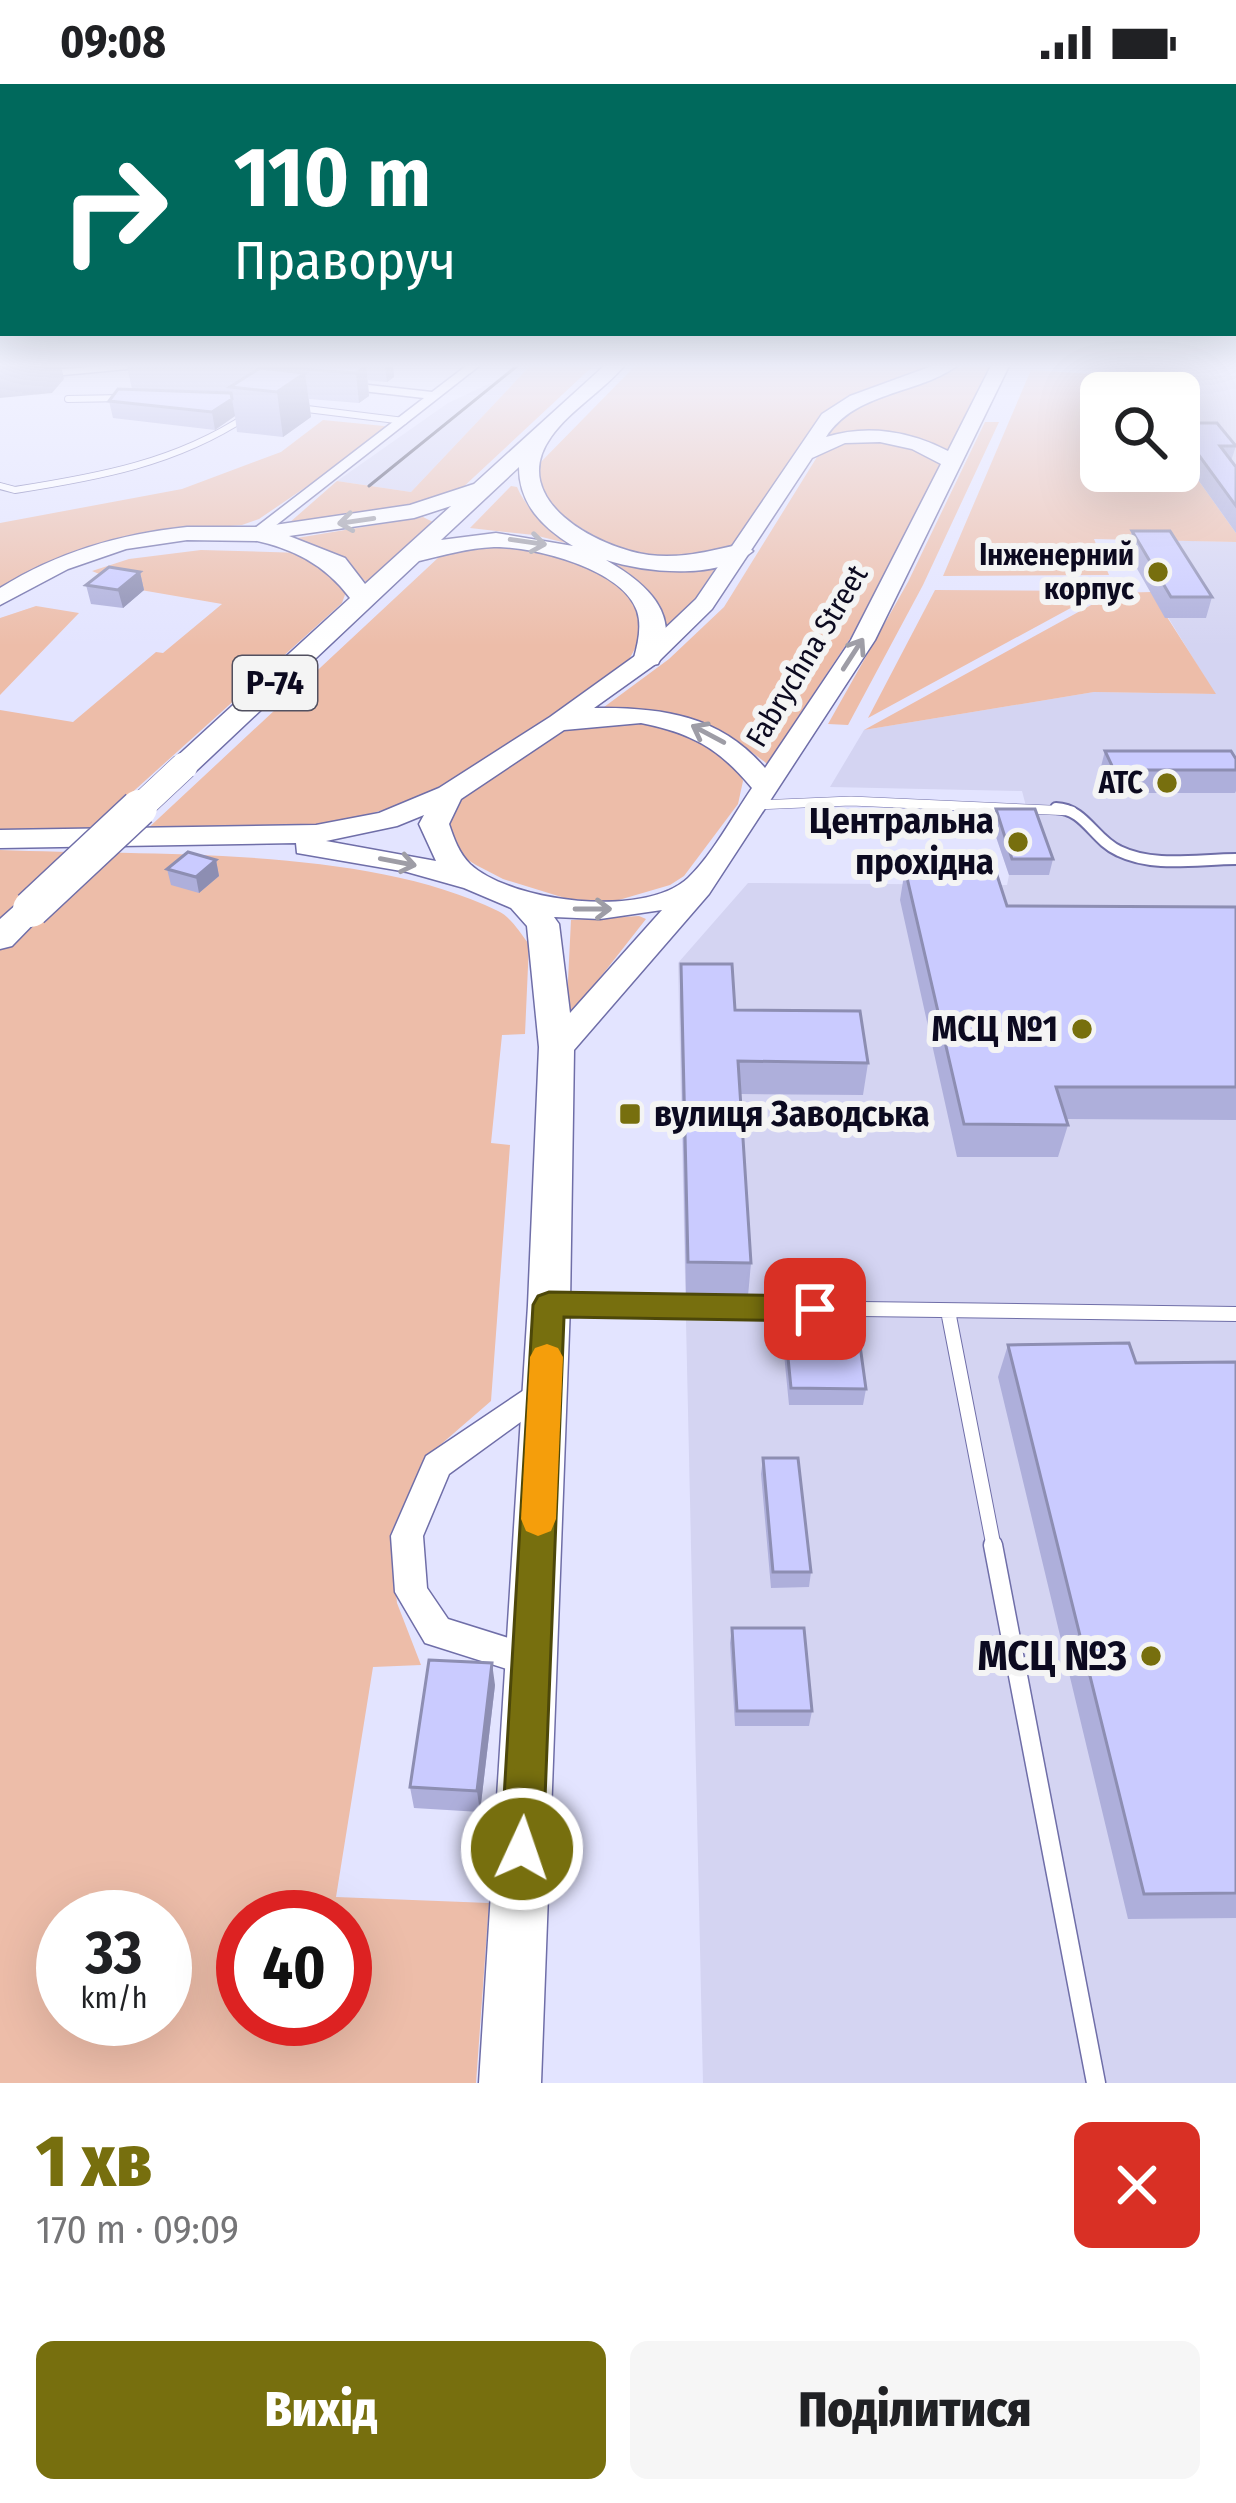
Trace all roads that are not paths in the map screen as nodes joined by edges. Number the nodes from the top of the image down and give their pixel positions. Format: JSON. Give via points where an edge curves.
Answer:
{"nodes":[{"id":1,"x":164,"y":459,"type":"edge"},
{"id":2,"x":354,"y":459,"type":"edge"},
{"id":3,"x":516,"y":459,"type":"edge"},
{"id":4,"x":530,"y":459,"type":"edge"},
{"id":5,"x":804,"y":459,"type":"edge"},
{"id":6,"x":946,"y":459,"type":"edge"},
{"id":7,"x":954,"y":459,"type":"edge"},
{"id":8,"x":952,"y":463,"type":"junction"},
{"id":9,"x":504,"y":470,"type":"junction"},
{"id":10,"x":0,"y":486,"type":"edge"},
{"id":11,"x":256,"y":534,"type":"junction"},
{"id":12,"x":741,"y":551,"type":"junction"},
{"id":13,"x":414,"y":556,"type":"junction"},
{"id":14,"x":0,"y":598,"type":"edge"},
{"id":15,"x":365,"y":601,"type":"junction"},
{"id":16,"x":648,"y":658,"type":"junction"},
{"id":17,"x":555,"y":724,"type":"junction"},
{"id":18,"x":449,"y":794,"type":"junction"},
{"id":19,"x":760,"y":796,"type":"junction"},
{"id":20,"x":245,"y":838,"type":"junction"},
{"id":21,"x":0,"y":839,"type":"edge"},
{"id":22,"x":1236,"y":859,"type":"edge"},
{"id":23,"x":467,"y":880,"type":"junction"},
{"id":24,"x":698,"y":887,"type":"junction"},
{"id":25,"x":519,"y":898,"type":"junction"},
{"id":26,"x":0,"y":938,"type":"edge"},
{"id":27,"x":557,"y":1047,"type":"junction"},
{"id":28,"x":549,"y":1305,"type":"junction"},
{"id":29,"x":948,"y":1311,"type":"junction"},
{"id":30,"x":1236,"y":1314,"type":"edge"},
{"id":31,"x":545,"y":1388,"type":"junction"},
{"id":32,"x":532,"y":1661,"type":"junction"},
{"id":33,"x":510,"y":2083,"type":"edge"},
{"id":34,"x":1096,"y":2083,"type":"edge"}],
"edges":[{"from":1,"to":10,"type":"lane","via":[[132,471]]},
{"from":2,"to":11,"type":"street"},
{"from":3,"to":9,"type":"main road","number":"Р-74"},
{"from":4,"to":12,"type":"main road","via":[[530,497],[555,522],[622,558],[666,564]]},
{"from":5,"to":12,"type":"main road"},
{"from":6,"to":8,"type":"main road"},
{"from":7,"to":8,"type":"main road","name":"Fabrychna Street"},
{"from":19,"to":8,"type":"main road","name":"Fabrychna Street","one_way":true,"via":[[863,640]]},
{"from":9,"to":11,"type":"main road","one_way":true,"via":[[468,495],[414,511]]},
{"from":9,"to":13,"type":"main road","number":"Р-74"},
{"from":11,"to":14,"type":"main road","via":[[114,542],[63,560]]},
{"from":11,"to":15,"type":"main road","via":[[326,556]]},
{"from":12,"to":16,"type":"main road","via":[[704,604]]},
{"from":13,"to":15,"type":"main road","number":"Р-74"},
{"from":13,"to":16,"type":"main road","one_way":true,"via":[[484,538],[576,551],[647,604]]},
{"from":15,"to":26,"type":"main road","number":"Р-74","bridge":true},
{"from":16,"to":17,"type":"main road"},
{"from":17,"to":18,"type":"main road"},
{"from":19,"to":17,"type":"main road","one_way":true,"via":[[736,751],[681,721],[620,715]]},
{"from":18,"to":20,"type":"main road","via":[[358,827]]},
{"from":18,"to":23,"type":"main road","via":[[434,824],[436,839]]},
{"from":19,"to":22,"type":"lane","via":[[1065,808],[1080,812],[1124,854]]},
{"from":19,"to":24,"type":"main road"},
{"from":20,"to":21,"type":"main road"},
{"from":20,"to":23,"type":"main road","one_way":true,"via":[[410,863]]},
{"from":23,"to":25,"type":"main road"},
{"from":25,"to":24,"type":"main road","one_way":true,"via":[[596,910]]},
{"from":24,"to":27,"type":"main road"},
{"from":25,"to":27,"type":"main road","via":[[543,924]]},
{"from":27,"to":28,"type":"main road"},
{"from":28,"to":29,"type":"lane"},
{"from":28,"to":31,"type":"main road"},
{"from":29,"to":30,"type":"lane"},
{"from":29,"to":34,"type":"lane"},
{"from":31,"to":32,"type":"main road"},
{"from":31,"to":32,"type":"street","via":[[437,1465],[407,1536],[410,1592],[437,1632]]},
{"from":32,"to":33,"type":"main road"}]}
